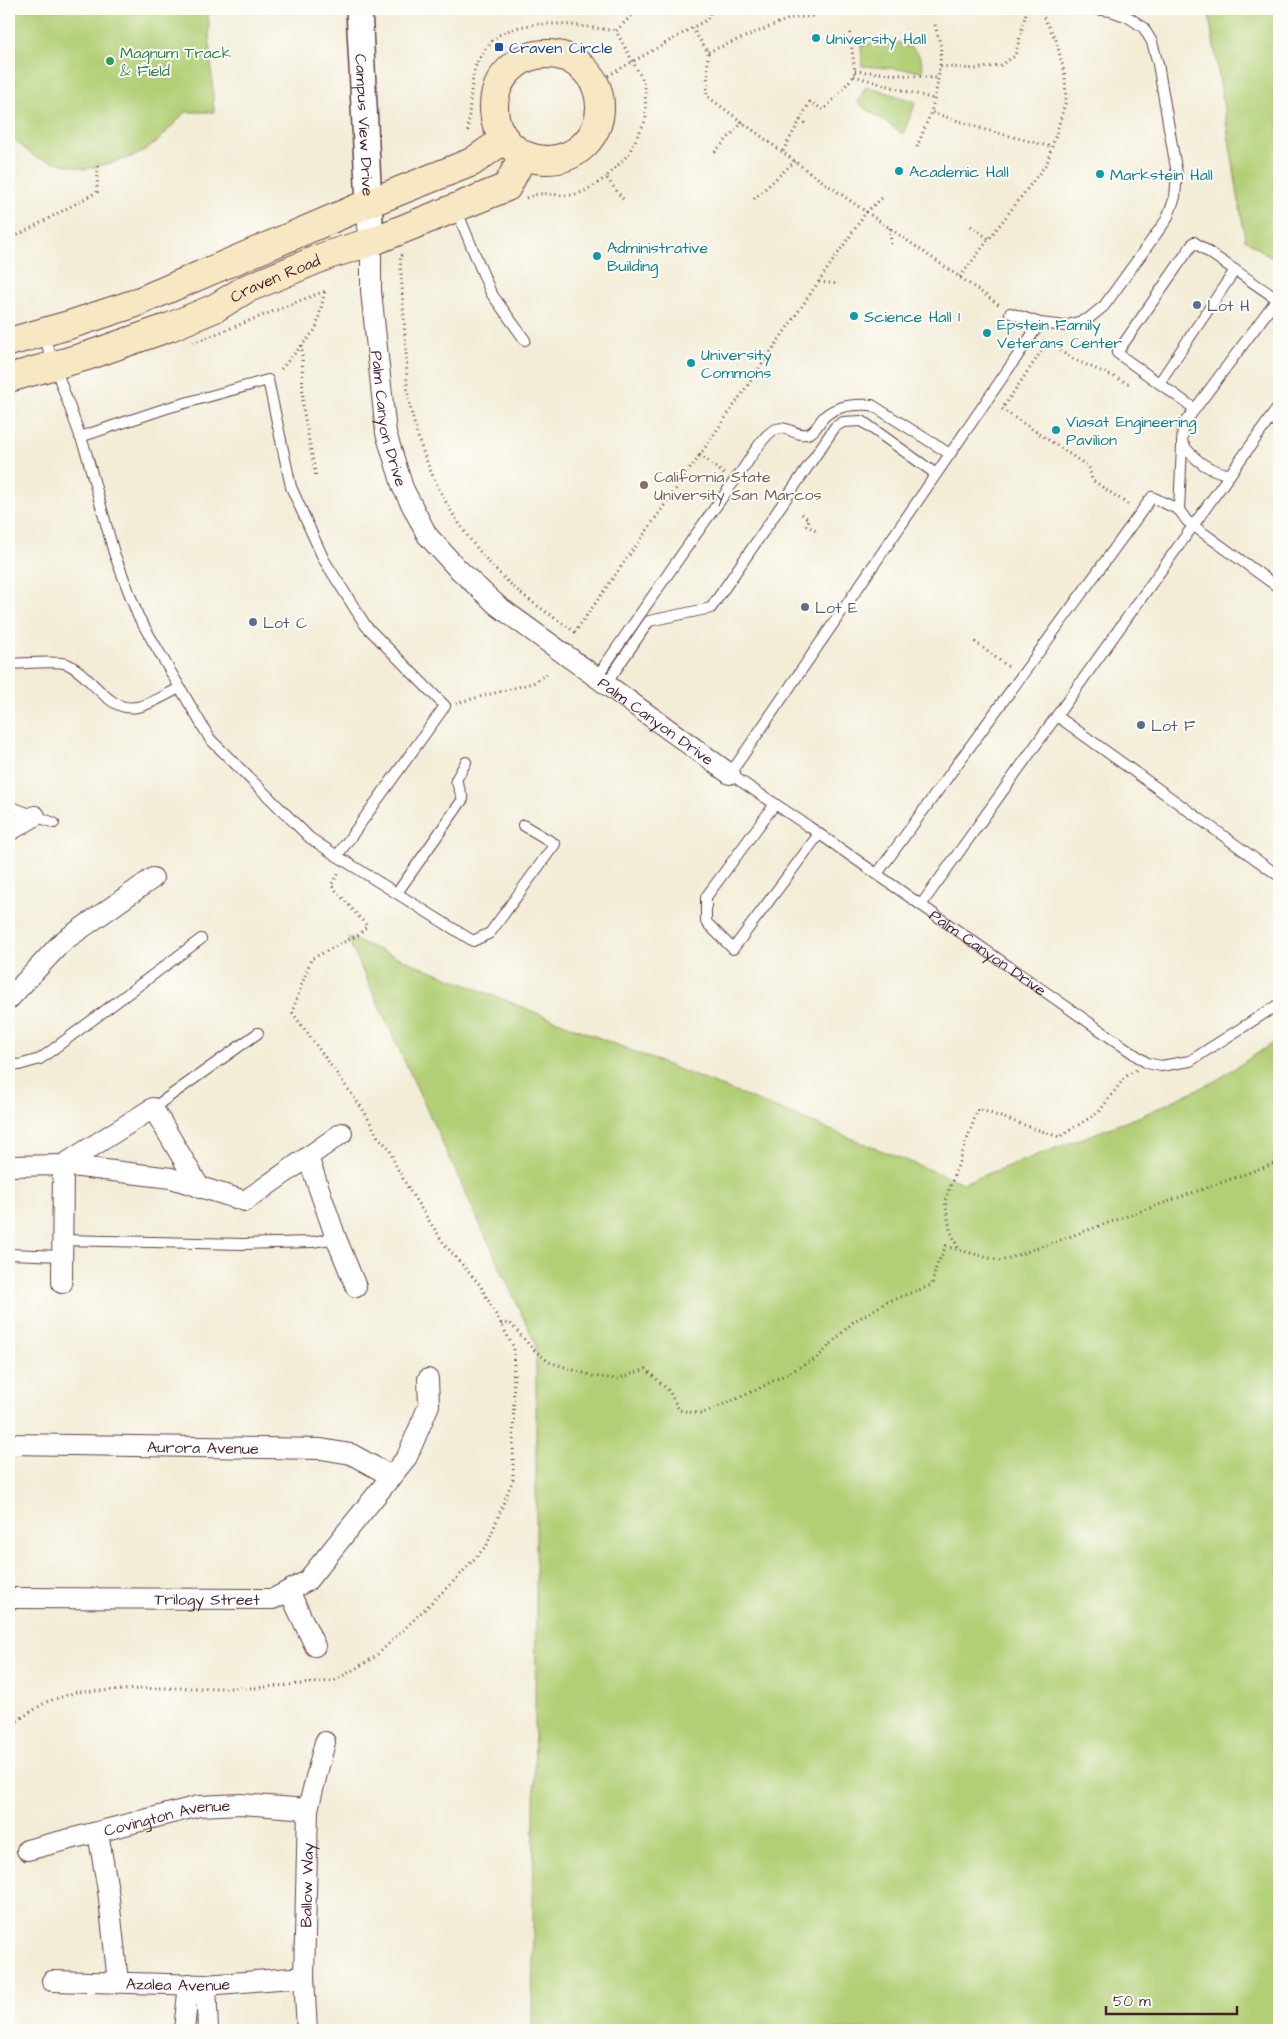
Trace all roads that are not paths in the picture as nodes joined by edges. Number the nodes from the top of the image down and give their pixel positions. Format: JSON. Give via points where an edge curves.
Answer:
{"nodes":[{"id":1,"x":359,"y":9,"type":"edge"},
{"id":2,"x":1093,"y":9,"type":"edge"},
{"id":3,"x":514,"y":147,"type":"junction"},
{"id":4,"x":369,"y":203,"type":"junction"},
{"id":5,"x":456,"y":208,"type":"junction"},
{"id":6,"x":371,"y":242,"type":"junction"},
{"id":7,"x":1235,"y":270,"type":"junction"},
{"id":8,"x":1010,"y":313,"type":"road end"},
{"id":9,"x":1040,"y":323,"type":"junction"},
{"id":10,"x":43,"y":333,"type":"junction"},
{"id":11,"x":525,"y":340,"type":"dead end"},
{"id":12,"x":9,"y":342,"type":"edge"},
{"id":13,"x":55,"y":365,"type":"junction"},
{"id":14,"x":9,"y":378,"type":"edge"},
{"id":15,"x":1159,"y":383,"type":"junction"},
{"id":16,"x":1279,"y":406,"type":"edge"},
{"id":17,"x":1195,"y":409,"type":"junction"},
{"id":18,"x":80,"y":437,"type":"junction"},
{"id":19,"x":1182,"y":444,"type":"junction"},
{"id":20,"x":950,"y":454,"type":"junction"},
{"id":21,"x":936,"y":474,"type":"junction"},
{"id":22,"x":1230,"y":475,"type":"junction"},
{"id":23,"x":1179,"y":510,"type":"junction"},
{"id":24,"x":1193,"y":526,"type":"junction"},
{"id":25,"x":1279,"y":588,"type":"edge"},
{"id":26,"x":9,"y":664,"type":"edge"},
{"id":27,"x":601,"y":681,"type":"junction"},
{"id":28,"x":180,"y":688,"type":"junction"},
{"id":29,"x":1057,"y":716,"type":"junction"},
{"id":30,"x":466,"y":762,"type":"dead end"},
{"id":31,"x":730,"y":774,"type":"junction"},
{"id":32,"x":774,"y":804,"type":"junction"},
{"id":33,"x":9,"y":806,"type":"edge"},
{"id":34,"x":36,"y":816,"type":"junction"},
{"id":35,"x":54,"y":823,"type":"dead end"},
{"id":36,"x":523,"y":825,"type":"dead end"},
{"id":37,"x":9,"y":831,"type":"edge"},
{"id":38,"x":819,"y":834,"type":"junction"},
{"id":39,"x":337,"y":856,"type":"junction"},
{"id":40,"x":877,"y":874,"type":"junction"},
{"id":41,"x":1279,"y":876,"type":"edge"},
{"id":42,"x":153,"y":878,"type":"dead end"},
{"id":43,"x":397,"y":893,"type":"junction"},
{"id":44,"x":921,"y":905,"type":"junction"},
{"id":45,"x":201,"y":939,"type":"dead end"},
{"id":46,"x":9,"y":999,"type":"edge"},
{"id":47,"x":1279,"y":1004,"type":"edge"},
{"id":48,"x":258,"y":1033,"type":"dead end"},
{"id":49,"x":9,"y":1064,"type":"edge"},
{"id":50,"x":153,"y":1108,"type":"junction"},
{"id":51,"x":342,"y":1133,"type":"dead end"},
{"id":52,"x":308,"y":1157,"type":"junction"},
{"id":53,"x":63,"y":1165,"type":"junction"},
{"id":54,"x":9,"y":1166,"type":"edge"},
{"id":55,"x":200,"y":1188,"type":"junction"},
{"id":56,"x":336,"y":1238,"type":"junction"},
{"id":57,"x":62,"y":1248,"type":"junction"},
{"id":58,"x":9,"y":1254,"type":"edge"},
{"id":59,"x":62,"y":1283,"type":"dead end"},
{"id":60,"x":356,"y":1287,"type":"dead end"},
{"id":61,"x":428,"y":1379,"type":"dead end"},
{"id":62,"x":9,"y":1444,"type":"edge"},
{"id":63,"x":391,"y":1476,"type":"junction"},
{"id":64,"x":288,"y":1591,"type":"junction"},
{"id":65,"x":9,"y":1598,"type":"edge"},
{"id":66,"x":315,"y":1646,"type":"dead end"},
{"id":67,"x":325,"y":1742,"type":"dead end"},
{"id":68,"x":308,"y":1809,"type":"junction"},
{"id":69,"x":98,"y":1833,"type":"junction"},
{"id":70,"x":27,"y":1850,"type":"dead end"},
{"id":71,"x":304,"y":1977,"type":"junction"},
{"id":72,"x":52,"y":1981,"type":"dead end"},
{"id":73,"x":118,"y":1982,"type":"junction"},
{"id":74,"x":198,"y":1984,"type":"junction"},
{"id":75,"x":184,"y":2030,"type":"edge"},
{"id":76,"x":208,"y":2030,"type":"edge"},
{"id":77,"x":307,"y":2030,"type":"edge"}],
"edges":[{"from":1,"to":4,"type":"street","name":"Campus View Drive"},
{"from":2,"to":9,"type":"lane","via":[[1128,17],[1143,27],[1152,42],[1177,174],[1175,197],[1167,219],[1104,306],[1088,319],[1065,326]]},
{"from":3,"to":3,"type":"main road","via":[[545,161],[568,156],[585,144],[597,127],[601,107],[595,83],[585,69],[568,57],[547,53],[527,57],[509,69],[497,88],[493,107],[498,127]]},
{"from":3,"to":4,"type":"main road","name":"Craven Road"},
{"from":3,"to":5,"type":"main road","name":"Craven Road","via":[[507,187]]},
{"from":4,"to":6,"type":"street","name":"Campus View Drive"},
{"from":4,"to":10,"type":"main road","name":"Craven Road","via":[[133,304]]},
{"from":5,"to":6,"type":"main road","name":"Craven Road"},
{"from":5,"to":11,"type":"lane","via":[[491,293]]},
{"from":6,"to":13,"type":"main road","name":"Craven Road","via":[[328,255],[273,278],[170,327]]},
{"from":6,"to":27,"type":"street","name":"Palm Canyon Drive","via":[[371,291],[386,433],[403,488],[428,535],[456,567],[498,606]]},
{"from":7,"to":15,"type":"lane"},
{"from":7,"to":15,"type":"lane","via":[[1194,242],[1117,353]]},
{"from":7,"to":17,"type":"lane","via":[[1276,299]]},
{"from":8,"to":9,"type":"lane"},
{"from":9,"to":20,"type":"lane"},
{"from":10,"to":12,"type":"main road","name":"Craven Road"},
{"from":10,"to":13,"type":"lane"},
{"from":13,"to":14,"type":"main road","name":"Craven Road"},
{"from":13,"to":18,"type":"lane"},
{"from":15,"to":17,"type":"lane"},
{"from":16,"to":22,"type":"lane"},
{"from":17,"to":19,"type":"lane","via":[[1183,425]]},
{"from":18,"to":28,"type":"lane","via":[[114,553],[138,616]]},
{"from":18,"to":39,"type":"lane","via":[[166,408],[268,380],[292,487],[324,560],[366,626],[445,706]]},
{"from":19,"to":22,"type":"lane","via":[[1194,459],[1211,470]]},
{"from":19,"to":23,"type":"lane"},
{"from":20,"to":21,"type":"lane"},
{"from":20,"to":27,"type":"lane","via":[[872,405],[840,407],[825,415],[812,432],[803,435],[782,428],[774,430],[736,479]]},
{"from":21,"to":27,"type":"lane","via":[[862,421],[843,422],[835,427],[711,608],[649,621]]},
{"from":21,"to":31,"type":"lane"},
{"from":22,"to":24,"type":"lane"},
{"from":23,"to":24,"type":"lane"},
{"from":23,"to":40,"type":"lane","via":[[1152,497]]},
{"from":24,"to":25,"type":"lane"},
{"from":24,"to":29,"type":"lane"},
{"from":26,"to":28,"type":"lane","via":[[66,663],[124,707],[137,707]]},
{"from":27,"to":31,"type":"street","name":"Palm Canyon Drive"},
{"from":28,"to":39,"type":"lane","via":[[210,739],[310,838]]},
{"from":29,"to":41,"type":"lane"},
{"from":29,"to":44,"type":"lane"},
{"from":30,"to":43,"type":"lane","via":[[456,780],[463,799]]},
{"from":31,"to":32,"type":"lane","name":"Palm Canyon Drive"},
{"from":32,"to":38,"type":"lane","name":"Palm Canyon Drive"},
{"from":32,"to":38,"type":"lane","via":[[706,896],[706,922],[733,949]]},
{"from":33,"to":34,"type":"lane"},
{"from":34,"to":35,"type":"lane"},
{"from":34,"to":37,"type":"street"},
{"from":36,"to":43,"type":"lane","via":[[555,844],[490,933],[473,941]]},
{"from":38,"to":40,"type":"lane","name":"Palm Canyon Drive"},
{"from":39,"to":43,"type":"lane"},
{"from":40,"to":44,"type":"lane","name":"Palm Canyon Drive"},
{"from":42,"to":46,"type":"street","via":[[62,942]]},
{"from":44,"to":47,"type":"lane","name":"Palm Canyon Drive","via":[[1147,1063],[1161,1066],[1190,1061]]},
{"from":45,"to":49,"type":"lane","via":[[40,1059],[19,1065]]},
{"from":48,"to":50,"type":"lane"},
{"from":50,"to":53,"type":"street"},
{"from":50,"to":55,"type":"street"},
{"from":51,"to":52,"type":"street"},
{"from":52,"to":55,"type":"street","via":[[246,1201]]},
{"from":52,"to":56,"type":"street"},
{"from":53,"to":54,"type":"street"},
{"from":53,"to":55,"type":"street","via":[[171,1178]]},
{"from":53,"to":57,"type":"street"},
{"from":56,"to":57,"type":"lane","via":[[312,1242]]},
{"from":56,"to":60,"type":"street"},
{"from":57,"to":58,"type":"lane"},
{"from":57,"to":59,"type":"street"},
{"from":61,"to":63,"type":"street","name":"Trilogy Street","via":[[429,1406],[407,1457]]},
{"from":62,"to":63,"type":"street","name":"Aurora Avenue","via":[[322,1449],[351,1454]]},
{"from":63,"to":64,"type":"street","name":"Trilogy Street","via":[[307,1581]]},
{"from":64,"to":65,"type":"street","name":"Trilogy Street","via":[[272,1599]]},
{"from":64,"to":66,"type":"street"},
{"from":67,"to":68,"type":"street","name":"Ballow Way"},
{"from":68,"to":69,"type":"street","name":"Covington Avenue","via":[[241,1804],[199,1806]]},
{"from":68,"to":71,"type":"street","name":"Ballow Way"},
{"from":69,"to":70,"type":"street","name":"Covington Avenue"},
{"from":69,"to":73,"type":"street"},
{"from":71,"to":74,"type":"street","name":"Azalea Avenue"},
{"from":71,"to":77,"type":"street","name":"Ballow Way"},
{"from":72,"to":73,"type":"street","name":"Azalea Avenue"},
{"from":73,"to":74,"type":"street","name":"Azalea Avenue"},
{"from":74,"to":75,"type":"street"},
{"from":74,"to":76,"type":"street"}]}
